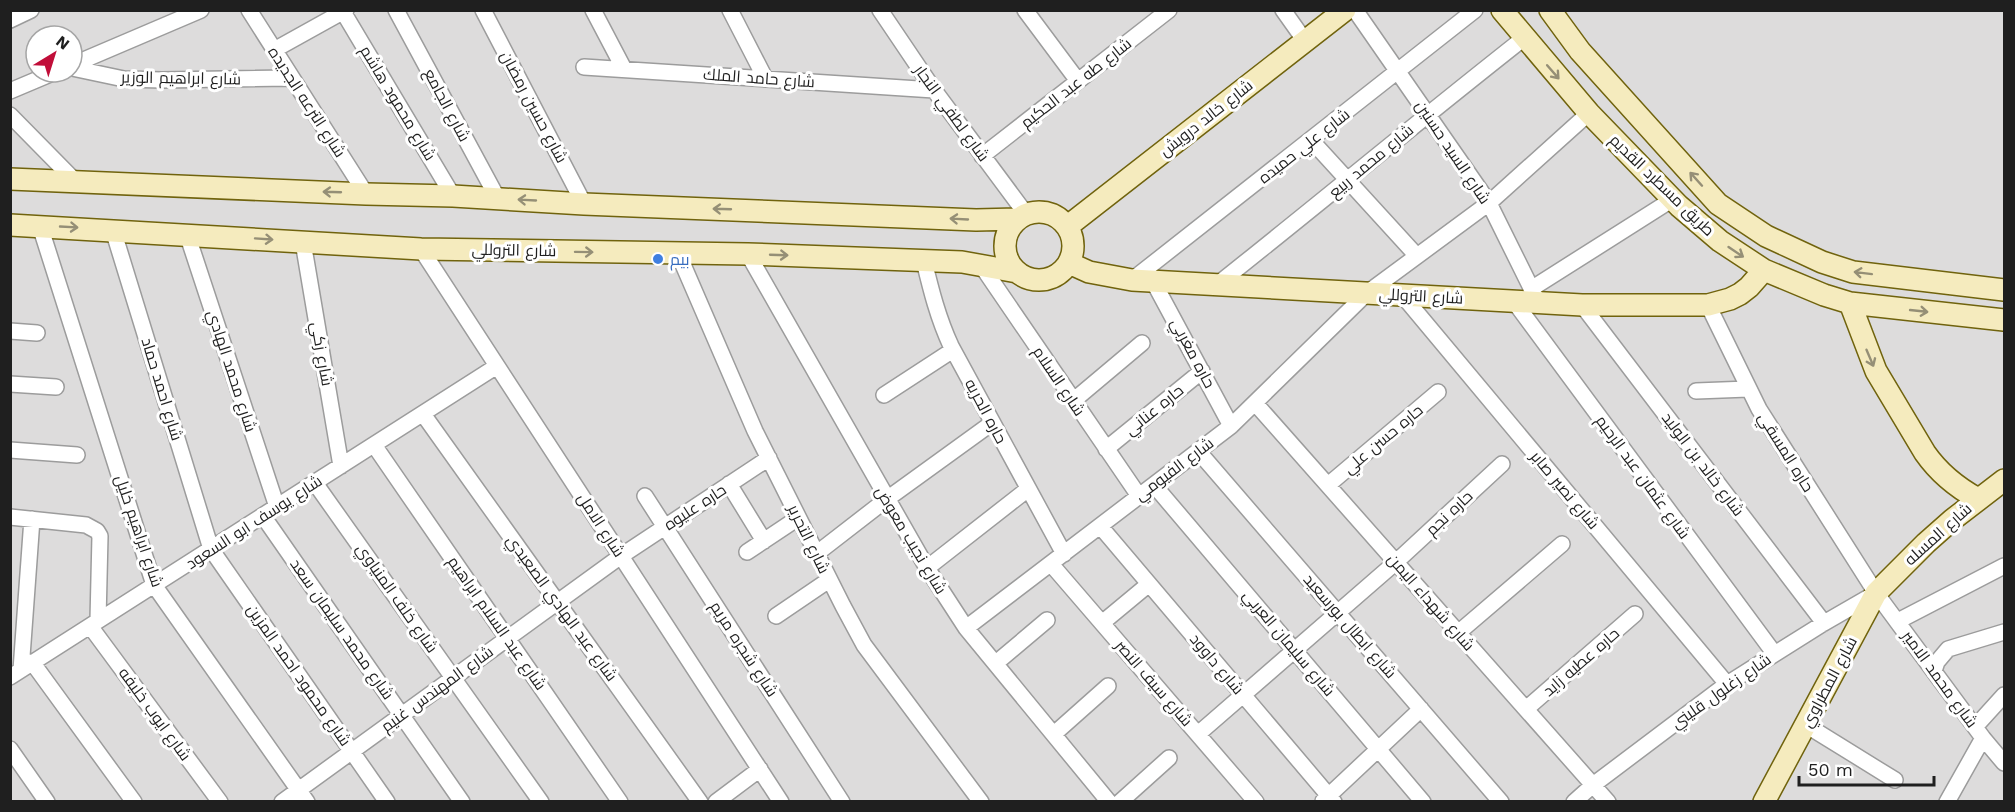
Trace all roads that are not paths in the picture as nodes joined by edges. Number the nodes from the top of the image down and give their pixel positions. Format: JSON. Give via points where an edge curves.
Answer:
{"nodes":[{"id":1,"x":31,"y":10,"type":"edge"},
{"id":2,"x":201,"y":10,"type":"edge"},
{"id":3,"x":249,"y":10,"type":"edge"},
{"id":4,"x":396,"y":10,"type":"edge"},
{"id":5,"x":483,"y":10,"type":"edge"},
{"id":6,"x":593,"y":10,"type":"edge"},
{"id":7,"x":730,"y":10,"type":"edge"},
{"id":8,"x":880,"y":10,"type":"edge"},
{"id":9,"x":1025,"y":10,"type":"edge"},
{"id":10,"x":1283,"y":10,"type":"edge"},
{"id":11,"x":1345,"y":10,"type":"edge"},
{"id":12,"x":1354,"y":10,"type":"edge"},
{"id":13,"x":1475,"y":10,"type":"edge"},
{"id":14,"x":1502,"y":10,"type":"edge"},
{"id":15,"x":1550,"y":10,"type":"edge"},
{"id":16,"x":344,"y":11,"type":"edge"},
{"id":17,"x":1161,"y":13,"type":"edge"},
{"id":18,"x":10,"y":20,"type":"edge"},
{"id":19,"x":1524,"y":38,"type":"junction"},
{"id":20,"x":1305,"y":41,"type":"junction"},
{"id":21,"x":274,"y":50,"type":"junction"},
{"id":22,"x":84,"y":61,"type":"edge"},
{"id":23,"x":584,"y":67,"type":"dead end"},
{"id":24,"x":84,"y":69,"type":"edge"},
{"id":25,"x":624,"y":69,"type":"junction"},
{"id":26,"x":1398,"y":72,"type":"junction"},
{"id":27,"x":291,"y":78,"type":"junction"},
{"id":28,"x":765,"y":78,"type":"junction"},
{"id":29,"x":1078,"y":81,"type":"junction"},
{"id":30,"x":27,"y":84,"type":"edge"},
{"id":31,"x":934,"y":90,"type":"junction"},
{"id":32,"x":10,"y":91,"type":"edge"},
{"id":33,"x":1589,"y":113,"type":"junction"},
{"id":34,"x":1427,"y":114,"type":"junction"},
{"id":35,"x":10,"y":115,"type":"edge"},
{"id":36,"x":1311,"y":140,"type":"junction"},
{"id":37,"x":982,"y":156,"type":"junction"},
{"id":38,"x":10,"y":178,"type":"edge"},
{"id":39,"x":1348,"y":181,"type":"junction"},
{"id":40,"x":76,"y":182,"type":"junction"},
{"id":41,"x":366,"y":194,"type":"junction"},
{"id":42,"x":453,"y":196,"type":"junction"},
{"id":43,"x":498,"y":199,"type":"junction"},
{"id":44,"x":1672,"y":200,"type":"junction"},
{"id":45,"x":1489,"y":203,"type":"junction"},
{"id":46,"x":584,"y":204,"type":"junction"},
{"id":47,"x":1021,"y":217,"type":"junction"},
{"id":48,"x":10,"y":225,"type":"edge"},
{"id":49,"x":40,"y":226,"type":"junction"},
{"id":50,"x":1068,"y":226,"type":"junction"},
{"id":51,"x":113,"y":230,"type":"junction"},
{"id":52,"x":187,"y":234,"type":"junction"},
{"id":53,"x":303,"y":242,"type":"junction"},
{"id":54,"x":421,"y":249,"type":"junction"},
{"id":55,"x":678,"y":253,"type":"junction"},
{"id":56,"x":748,"y":254,"type":"junction"},
{"id":57,"x":1417,"y":256,"type":"junction"},
{"id":58,"x":924,"y":261,"type":"junction"},
{"id":59,"x":1069,"y":264,"type":"junction"},
{"id":60,"x":981,"y":265,"type":"junction"},
{"id":61,"x":1764,"y":270,"type":"junction"},
{"id":62,"x":1017,"y":272,"type":"junction"},
{"id":63,"x":1143,"y":281,"type":"junction"},
{"id":64,"x":1218,"y":284,"type":"junction"},
{"id":65,"x":2004,"y":290,"type":"edge"},
{"id":66,"x":1366,"y":294,"type":"junction"},
{"id":67,"x":1403,"y":296,"type":"junction"},
{"id":68,"x":1535,"y":296,"type":"junction"},
{"id":69,"x":1513,"y":300,"type":"junction"},
{"id":70,"x":1850,"y":303,"type":"junction"},
{"id":71,"x":1582,"y":305,"type":"junction"},
{"id":72,"x":1708,"y":305,"type":"junction"},
{"id":73,"x":2004,"y":320,"type":"edge"},
{"id":74,"x":10,"y":332,"type":"edge"},
{"id":75,"x":37,"y":333,"type":"dead end"},
{"id":76,"x":1142,"y":344,"type":"dead end"},
{"id":77,"x":953,"y":350,"type":"junction"},
{"id":78,"x":497,"y":366,"type":"junction"},
{"id":79,"x":1202,"y":371,"type":"junction"},
{"id":80,"x":10,"y":384,"type":"edge"},
{"id":81,"x":56,"y":387,"type":"dead end"},
{"id":82,"x":1748,"y":389,"type":"junction"},
{"id":83,"x":1695,"y":391,"type":"dead end"},
{"id":84,"x":1438,"y":392,"type":"dead end"},
{"id":85,"x":884,"y":395,"type":"dead end"},
{"id":86,"x":1073,"y":401,"type":"junction"},
{"id":87,"x":1255,"y":403,"type":"junction"},
{"id":88,"x":423,"y":414,"type":"junction"},
{"id":89,"x":992,"y":423,"type":"junction"},
{"id":90,"x":1231,"y":426,"type":"junction"},
{"id":91,"x":374,"y":445,"type":"junction"},
{"id":92,"x":1106,"y":449,"type":"junction"},
{"id":93,"x":10,"y":450,"type":"edge"},
{"id":94,"x":1198,"y":451,"type":"junction"},
{"id":95,"x":77,"y":455,"type":"dead end"},
{"id":96,"x":769,"y":458,"type":"junction"},
{"id":97,"x":1502,"y":464,"type":"dead end"},
{"id":98,"x":341,"y":466,"type":"junction"},
{"id":99,"x":2004,"y":480,"type":"edge"},
{"id":100,"x":315,"y":483,"type":"junction"},
{"id":101,"x":729,"y":484,"type":"junction"},
{"id":102,"x":1154,"y":485,"type":"junction"},
{"id":103,"x":1328,"y":485,"type":"junction"},
{"id":104,"x":1028,"y":489,"type":"junction"},
{"id":105,"x":645,"y":496,"type":"dead end"},
{"id":106,"x":1139,"y":496,"type":"junction"},
{"id":107,"x":887,"y":499,"type":"junction"},
{"id":108,"x":1978,"y":499,"type":"junction"},
{"id":109,"x":277,"y":507,"type":"junction"},
{"id":110,"x":262,"y":516,"type":"junction"},
{"id":111,"x":10,"y":517,"type":"edge"},
{"id":112,"x":798,"y":518,"type":"junction"},
{"id":113,"x":32,"y":519,"type":"junction"},
{"id":114,"x":665,"y":526,"type":"junction"},
{"id":115,"x":1100,"y":526,"type":"junction"},
{"id":116,"x":764,"y":541,"type":"junction"},
{"id":117,"x":1562,"y":544,"type":"dead end"},
{"id":118,"x":211,"y":549,"type":"junction"},
{"id":119,"x":747,"y":552,"type":"dead end"},
{"id":120,"x":816,"y":554,"type":"junction"},
{"id":121,"x":1064,"y":554,"type":"junction"},
{"id":122,"x":621,"y":556,"type":"junction"},
{"id":123,"x":1396,"y":562,"type":"junction"},
{"id":124,"x":1051,"y":564,"type":"junction"},
{"id":125,"x":2004,"y":566,"type":"edge"},
{"id":126,"x":927,"y":568,"type":"junction"},
{"id":127,"x":829,"y":580,"type":"junction"},
{"id":128,"x":1149,"y":584,"type":"junction"},
{"id":129,"x":154,"y":585,"type":"junction"},
{"id":130,"x":1876,"y":593,"type":"junction"},
{"id":131,"x":558,"y":602,"type":"junction"},
{"id":132,"x":1338,"y":613,"type":"junction"},
{"id":133,"x":1635,"y":614,"type":"dead end"},
{"id":134,"x":777,"y":616,"type":"dead end"},
{"id":135,"x":1047,"y":620,"type":"dead end"},
{"id":136,"x":1898,"y":621,"type":"junction"},
{"id":137,"x":94,"y":623,"type":"junction"},
{"id":138,"x":1102,"y":623,"type":"junction"},
{"id":139,"x":1824,"y":623,"type":"junction"},
{"id":140,"x":966,"y":628,"type":"junction"},
{"id":141,"x":2004,"y":632,"type":"edge"},
{"id":142,"x":1458,"y":633,"type":"junction"},
{"id":143,"x":507,"y":638,"type":"junction"},
{"id":144,"x":1295,"y":650,"type":"junction"},
{"id":145,"x":1774,"y":653,"type":"junction"},
{"id":146,"x":996,"y":663,"type":"junction"},
{"id":147,"x":21,"y":670,"type":"edge"},
{"id":148,"x":1934,"y":671,"type":"junction"},
{"id":149,"x":453,"y":678,"type":"junction"},
{"id":150,"x":1727,"y":684,"type":"junction"},
{"id":151,"x":1108,"y":686,"type":"dead end"},
{"id":152,"x":1244,"y":695,"type":"junction"},
{"id":153,"x":2004,"y":695,"type":"edge"},
{"id":154,"x":1421,"y":709,"type":"junction"},
{"id":155,"x":1526,"y":710,"type":"junction"},
{"id":156,"x":402,"y":715,"type":"junction"},
{"id":157,"x":1806,"y":725,"type":"junction"},
{"id":158,"x":1979,"y":732,"type":"junction"},
{"id":159,"x":1054,"y":734,"type":"junction"},
{"id":160,"x":1198,"y":734,"type":"junction"},
{"id":161,"x":10,"y":749,"type":"edge"},
{"id":162,"x":1378,"y":749,"type":"junction"},
{"id":163,"x":352,"y":751,"type":"junction"},
{"id":164,"x":1169,"y":758,"type":"dead end"},
{"id":165,"x":2004,"y":763,"type":"edge"},
{"id":166,"x":760,"y":769,"type":"junction"},
{"id":167,"x":1895,"y":780,"type":"dead end"},
{"id":168,"x":1593,"y":785,"type":"junction"},
{"id":169,"x":302,"y":796,"type":"edge"},
{"id":170,"x":1328,"y":799,"type":"edge"},
{"id":171,"x":48,"y":801,"type":"edge"},
{"id":172,"x":134,"y":801,"type":"edge"},
{"id":173,"x":220,"y":801,"type":"edge"},
{"id":174,"x":282,"y":801,"type":"edge"},
{"id":175,"x":387,"y":801,"type":"edge"},
{"id":176,"x":462,"y":801,"type":"edge"},
{"id":177,"x":541,"y":801,"type":"edge"},
{"id":178,"x":620,"y":801,"type":"edge"},
{"id":179,"x":700,"y":801,"type":"edge"},
{"id":180,"x":716,"y":801,"type":"edge"},
{"id":181,"x":780,"y":801,"type":"edge"},
{"id":182,"x":842,"y":801,"type":"edge"},
{"id":183,"x":981,"y":801,"type":"edge"},
{"id":184,"x":1109,"y":801,"type":"edge"},
{"id":185,"x":1120,"y":801,"type":"edge"},
{"id":186,"x":1256,"y":801,"type":"edge"},
{"id":187,"x":1423,"y":801,"type":"edge"},
{"id":188,"x":1501,"y":801,"type":"edge"},
{"id":189,"x":1575,"y":801,"type":"edge"},
{"id":190,"x":1608,"y":801,"type":"edge"},
{"id":191,"x":1764,"y":801,"type":"edge"},
{"id":192,"x":1947,"y":801,"type":"edge"}],
"edges":[{"from":1,"to":18,"type":"street"},
{"from":2,"to":22,"type":"street"},
{"from":3,"to":21,"type":"street","name":"شارع الترعه الجديده"},
{"from":4,"to":43,"type":"street","name":"شارع الجامع"},
{"from":5,"to":46,"type":"street","name":"شارع حسين رمضان"},
{"from":6,"to":25,"type":"street"},
{"from":7,"to":28,"type":"street"},
{"from":8,"to":31,"type":"street","name":"شارع لطفي النجار"},
{"from":9,"to":29,"type":"street"},
{"from":10,"to":20,"type":"street"},
{"from":11,"to":20,"type":"street","name":"شارع خالد درويش"},
{"from":12,"to":26,"type":"street","name":"شارع السيد حسنين"},
{"from":13,"to":26,"type":"street","name":"شارع علي حميده"},
{"from":14,"to":19,"type":"street","name":"طريق مسطرد القديم"},
{"from":65,"to":15,"type":"street","name":"طريق مسطرد القديم","one_way":true,"via":[[1852,272],[1766,236],[1718,204],[1580,51]]},
{"from":16,"to":21,"type":"street"},
{"from":16,"to":42,"type":"street","name":"شارع محمود هاشم"},
{"from":17,"to":29,"type":"street","name":"شارع طه عبد الحكيم"},
{"from":19,"to":33,"type":"street","name":"طريق مسطرد القديم","one_way":true},
{"from":19,"to":34,"type":"street","name":"شارع محمد ربيع"},
{"from":20,"to":50,"type":"street","name":"شارع خالد درويش"},
{"from":21,"to":27,"type":"street","name":"شارع الترعه الجديده"},
{"from":23,"to":25,"type":"street","name":"شارع حامد الملك"},
{"from":24,"to":27,"type":"street","name":"شارع ابراهيم الوزير","via":[[124,79]]},
{"from":25,"to":28,"type":"street","name":"شارع حامد الملك"},
{"from":26,"to":34,"type":"street","name":"شارع السيد حسنين"},
{"from":26,"to":36,"type":"street","name":"شارع علي حميده"},
{"from":27,"to":41,"type":"street","name":"شارع الترعه الجديده"},
{"from":28,"to":31,"type":"street","name":"شارع حامد الملك"},
{"from":29,"to":37,"type":"street","name":"شارع طه عبد الحكيم"},
{"from":30,"to":32,"type":"street"},
{"from":31,"to":37,"type":"street","name":"شارع لطفي النجار"},
{"from":33,"to":44,"type":"street","name":"طريق مسطرد القديم"},
{"from":33,"to":45,"type":"street","name":"شارع الفيومي"},
{"from":34,"to":39,"type":"street","name":"شارع محمد ربيع"},
{"from":34,"to":45,"type":"street","name":"شارع السيد حسنين"},
{"from":35,"to":40,"type":"street"},
{"from":36,"to":39,"type":"street"},
{"from":36,"to":63,"type":"street","name":"شارع علي حميده"},
{"from":37,"to":47,"type":"street","name":"شارع لطفي النجار"},
{"from":38,"to":40,"type":"street"},
{"from":39,"to":57,"type":"street"},
{"from":39,"to":64,"type":"street","name":"شارع محمد ربيع"},
{"from":41,"to":40,"type":"street","one_way":true},
{"from":41,"to":42,"type":"street"},
{"from":42,"to":43,"type":"street"},
{"from":46,"to":43,"type":"street","one_way":true},
{"from":44,"to":61,"type":"street","name":"طريق مسطرد القديم","one_way":true,"via":[[1720,241]]},
{"from":44,"to":68,"type":"street"},
{"from":45,"to":57,"type":"street","name":"شارع الفيومي"},
{"from":45,"to":68,"type":"street","name":"شارع السيد حسنين"},
{"from":47,"to":46,"type":"street","one_way":true,"via":[[976,220]]},
{"from":47,"to":50,"type":"street","via":[[1037,211],[1049,213]]},
{"from":47,"to":62,"type":"street","via":[[1011,226],[1005,245],[1010,264]]},
{"from":48,"to":49,"type":"street","name":"شارع التروللي"},
{"from":49,"to":51,"type":"street","name":"شارع التروللي","one_way":true},
{"from":49,"to":129,"type":"street","name":"شارع ابراهيم خليل"},
{"from":50,"to":59,"type":"street","via":[[1074,245]]},
{"from":51,"to":52,"type":"street","name":"شارع التروللي"},
{"from":51,"to":118,"type":"street","name":"شارع احمد حماد"},
{"from":52,"to":53,"type":"street","name":"شارع التروللي","one_way":true},
{"from":52,"to":109,"type":"street","name":"شارع محمد الهادي"},
{"from":53,"to":54,"type":"street","name":"شارع التروللي"},
{"from":53,"to":98,"type":"street","name":"شارع زكي"},
{"from":54,"to":55,"type":"street","name":"شارع التروللي","one_way":true},
{"from":54,"to":78,"type":"street","name":"شارع الامل"},
{"from":55,"to":56,"type":"street","name":"شارع التروللي"},
{"from":55,"to":96,"type":"street","name":"شارع التحرير"},
{"from":56,"to":58,"type":"street","name":"شارع التروللي","one_way":true},
{"from":56,"to":107,"type":"street","name":"شارع نجيب معوض"},
{"from":57,"to":66,"type":"street","name":"شارع الفيومي"},
{"from":58,"to":60,"type":"street","name":"شارع التروللي"},
{"from":58,"to":77,"type":"street","name":"حاره الحريه","via":[[942,326]]},
{"from":59,"to":62,"type":"street","via":[[1045,280]]},
{"from":59,"to":63,"type":"street","name":"شارع التروللي","via":[[1089,272]]},
{"from":60,"to":62,"type":"street","name":"شارع التروللي"},
{"from":60,"to":86,"type":"street","name":"شارع السلام"},
{"from":61,"to":70,"type":"street","name":"طريق مسطرد القديم"},
{"from":61,"to":72,"type":"street","name":"شارع التروللي","via":[[1740,294]]},
{"from":63,"to":64,"type":"street","name":"شارع التروللي"},
{"from":63,"to":79,"type":"street","name":"حاره مغربي"},
{"from":64,"to":66,"type":"street","name":"شارع التروللي"},
{"from":66,"to":67,"type":"street","name":"شارع التروللي"},
{"from":66,"to":87,"type":"street","name":"شارع الفيومي"},
{"from":67,"to":69,"type":"street","name":"شارع التروللي"},
{"from":67,"to":150,"type":"street","name":"شارع نصير صابر"},
{"from":68,"to":69,"type":"street","name":"شارع التروللي"},
{"from":68,"to":71,"type":"street","name":"شارع التروللي"},
{"from":69,"to":145,"type":"street","name":"شارع عثمان عبد الرحيم"},
{"from":70,"to":73,"type":"street","name":"طريق مسطرد القديم","one_way":true},
{"from":70,"to":108,"type":"street","one_way":true,"via":[[1876,371],[1924,453],[1951,482]]},
{"from":71,"to":72,"type":"street","name":"شارع التروللي"},
{"from":71,"to":139,"type":"street","name":"شارع خالد بن الوليد"},
{"from":72,"to":82,"type":"street","name":"حاره المسقي"},
{"from":74,"to":75,"type":"street"},
{"from":76,"to":86,"type":"street"},
{"from":77,"to":85,"type":"street"},
{"from":77,"to":89,"type":"street","name":"حاره الحريه"},
{"from":78,"to":88,"type":"street","name":"شارع يوسف ابو السعود"},
{"from":78,"to":122,"type":"street","name":"شارع الامل"},
{"from":79,"to":90,"type":"street","name":"حاره مغربي"},
{"from":79,"to":92,"type":"street","name":"حاره عناني"},
{"from":80,"to":81,"type":"street"},
{"from":82,"to":83,"type":"street"},
{"from":82,"to":130,"type":"street","name":"حاره المسقي"},
{"from":84,"to":103,"type":"street","name":"حاره حسن علي"},
{"from":86,"to":92,"type":"street","name":"شارع السلام"},
{"from":87,"to":90,"type":"street","name":"شارع الفيومي"},
{"from":87,"to":103,"type":"street","name":"شارع شهداء اليمن"},
{"from":88,"to":91,"type":"street","name":"شارع يوسف ابو السعود"},
{"from":88,"to":131,"type":"street","name":"شارع عبد الهادي الصعيدي"},
{"from":89,"to":104,"type":"street","name":"حاره الحريه"},
{"from":89,"to":107,"type":"street"},
{"from":90,"to":94,"type":"street","name":"شارع الفيومي"},
{"from":91,"to":98,"type":"street","name":"شارع يوسف ابو السعود"},
{"from":91,"to":143,"type":"street","name":"شارع عبد السلام ابراهيم"},
{"from":92,"to":106,"type":"street","name":"شارع السلام"},
{"from":93,"to":95,"type":"street"},
{"from":94,"to":102,"type":"street","name":"شارع الفيومي"},
{"from":94,"to":132,"type":"street","name":"شارع ابطال بورسعيد"},
{"from":96,"to":101,"type":"street","name":"حاره عليوه"},
{"from":96,"to":112,"type":"street","name":"شارع التحرير"},
{"from":97,"to":123,"type":"street","name":"حاره نجم"},
{"from":98,"to":100,"type":"street","name":"شارع يوسف ابو السعود"},
{"from":99,"to":108,"type":"street","name":"شارع المسله"},
{"from":100,"to":109,"type":"street","name":"شارع يوسف ابو السعود"},
{"from":100,"to":149,"type":"street","name":"شارع خلف المنياوي"},
{"from":101,"to":114,"type":"street","name":"حاره عليوه"},
{"from":101,"to":116,"type":"street"},
{"from":102,"to":106,"type":"street","name":"شارع الفيومي"},
{"from":102,"to":144,"type":"street","name":"شارع سليمان العربي"},
{"from":103,"to":123,"type":"street","name":"شارع شهداء اليمن"},
{"from":104,"to":121,"type":"street","name":"حاره الحريه"},
{"from":104,"to":126,"type":"street"},
{"from":105,"to":114,"type":"street","name":"شارع شجره مريم"},
{"from":106,"to":115,"type":"street","name":"شارع الفيومي"},
{"from":107,"to":120,"type":"street"},
{"from":107,"to":126,"type":"street","name":"شارع نجيب معوض"},
{"from":108,"to":130,"type":"street","name":"شارع المسله"},
{"from":109,"to":110,"type":"street","name":"شارع يوسف ابو السعود"},
{"from":110,"to":118,"type":"street","name":"شارع يوسف ابو السعود"},
{"from":110,"to":156,"type":"street","name":"شارع محمد سليمان سعد"},
{"from":111,"to":113,"type":"street"},
{"from":112,"to":116,"type":"street"},
{"from":112,"to":120,"type":"street","name":"شارع التحرير"},
{"from":113,"to":137,"type":"street","via":[[86,525],[100,536]]},
{"from":113,"to":147,"type":"street"},
{"from":114,"to":122,"type":"street","name":"حاره عليوه"},
{"from":114,"to":182,"type":"street","name":"شارع شجره مريم"},
{"from":115,"to":121,"type":"street","name":"شارع الفيومي"},
{"from":115,"to":128,"type":"street","name":"شارع داوود"},
{"from":116,"to":119,"type":"street"},
{"from":117,"to":142,"type":"street"},
{"from":118,"to":129,"type":"street","name":"شارع يوسف ابو السعود"},
{"from":118,"to":163,"type":"street","name":"شارع محمود احمد المزين"},
{"from":120,"to":127,"type":"street","name":"شارع التحرير"},
{"from":121,"to":124,"type":"street","name":"شارع الفيومي"},
{"from":122,"to":131,"type":"street","name":"شارع المهندس غنيم"},
{"from":122,"to":166,"type":"street","name":"شارع الامل"},
{"from":123,"to":132,"type":"street","name":"حاره نجم"},
{"from":123,"to":142,"type":"street","name":"شارع شهداء اليمن"},
{"from":124,"to":138,"type":"street","name":"شارع سيف النصر"},
{"from":124,"to":140,"type":"street","name":"شارع الفيومي"},
{"from":125,"to":136,"type":"street"},
{"from":126,"to":140,"type":"street","name":"شارع نجيب معوض"},
{"from":127,"to":134,"type":"street"},
{"from":127,"to":183,"type":"street","name":"شارع التحرير","via":[[864,645]]},
{"from":128,"to":138,"type":"street"},
{"from":128,"to":152,"type":"street","name":"شارع داوود"},
{"from":129,"to":137,"type":"street","name":"شارع يوسف ابو السعود"},
{"from":129,"to":169,"type":"street","name":"شارع ابراهيم خليل"},
{"from":130,"to":136,"type":"street","name":"شارع محمد الامير"},
{"from":130,"to":139,"type":"street","name":"شارع زغلول قليني"},
{"from":130,"to":157,"type":"street","name":"شارع المطراوي"},
{"from":131,"to":143,"type":"street","name":"شارع المهندس غنيم"},
{"from":131,"to":179,"type":"street","name":"شارع عبد الهادي الصعيدي"},
{"from":132,"to":144,"type":"street","name":"حاره نجم"},
{"from":132,"to":154,"type":"street","name":"شارع ابطال بورسعيد"},
{"from":133,"to":155,"type":"street","name":"حاره عطيه زايد"},
{"from":135,"to":146,"type":"street"},
{"from":136,"to":148,"type":"street","name":"شارع محمد الامير"},
{"from":137,"to":147,"type":"street","name":"شارع يوسف ابو السعود"},
{"from":137,"to":173,"type":"street","name":"شارع ايوب خليفه"},
{"from":138,"to":160,"type":"street","name":"شارع سيف النصر"},
{"from":139,"to":145,"type":"street","name":"شارع زغلول قليني"},
{"from":140,"to":146,"type":"street","name":"شارع نجيب معوض"},
{"from":141,"to":148,"type":"street","via":[[1948,649]]},
{"from":142,"to":155,"type":"street","name":"شارع شهداء اليمن"},
{"from":143,"to":149,"type":"street","name":"شارع المهندس غنيم"},
{"from":143,"to":178,"type":"street","name":"شارع عبد السلام ابراهيم"},
{"from":144,"to":152,"type":"street","name":"حاره نجم"},
{"from":144,"to":162,"type":"street","name":"شارع سليمان العربي"},
{"from":145,"to":150,"type":"street","name":"شارع زغلول قليني"},
{"from":146,"to":159,"type":"street","name":"شارع نجيب معوض"},
{"from":147,"to":172,"type":"street"},
{"from":148,"to":158,"type":"street","name":"شارع محمد الامير"},
{"from":149,"to":156,"type":"street","name":"شارع المهندس غنيم"},
{"from":149,"to":177,"type":"street","name":"شارع خلف المنياوي"},
{"from":150,"to":168,"type":"street","name":"شارع زغلول قليني"},
{"from":151,"to":159,"type":"street"},
{"from":152,"to":160,"type":"street","name":"حاره نجم"},
{"from":152,"to":170,"type":"street","name":"شارع داوود"},
{"from":153,"to":158,"type":"street"},
{"from":154,"to":162,"type":"street"},
{"from":154,"to":188,"type":"street","name":"شارع ابطال بورسعيد"},
{"from":155,"to":168,"type":"street","name":"شارع شهداء اليمن"},
{"from":156,"to":163,"type":"street","name":"شارع المهندس غنيم"},
{"from":156,"to":176,"type":"street","name":"شارع محمد سليمان سعد"},
{"from":157,"to":167,"type":"street"},
{"from":157,"to":191,"type":"street","name":"شارع المطراوي"},
{"from":158,"to":165,"type":"street","name":"شارع محمد الامير"},
{"from":158,"to":192,"type":"street"},
{"from":159,"to":184,"type":"street","name":"شارع نجيب معوض"},
{"from":160,"to":186,"type":"street","name":"شارع سيف النصر"},
{"from":161,"to":171,"type":"street"},
{"from":162,"to":170,"type":"street"},
{"from":162,"to":187,"type":"street","name":"شارع سليمان العربي"},
{"from":163,"to":169,"type":"street","name":"شارع المهندس غنيم"},
{"from":163,"to":175,"type":"street","name":"شارع محمود احمد المزين"},
{"from":164,"to":185,"type":"street"},
{"from":166,"to":180,"type":"street"},
{"from":166,"to":181,"type":"street","name":"شارع الامل"},
{"from":168,"to":189,"type":"street","name":"شارع زغلول قليني"},
{"from":168,"to":190,"type":"street","name":"شارع شهداء اليمن"},
{"from":169,"to":174,"type":"street","name":"شارع المهندس غنيم"}]}
